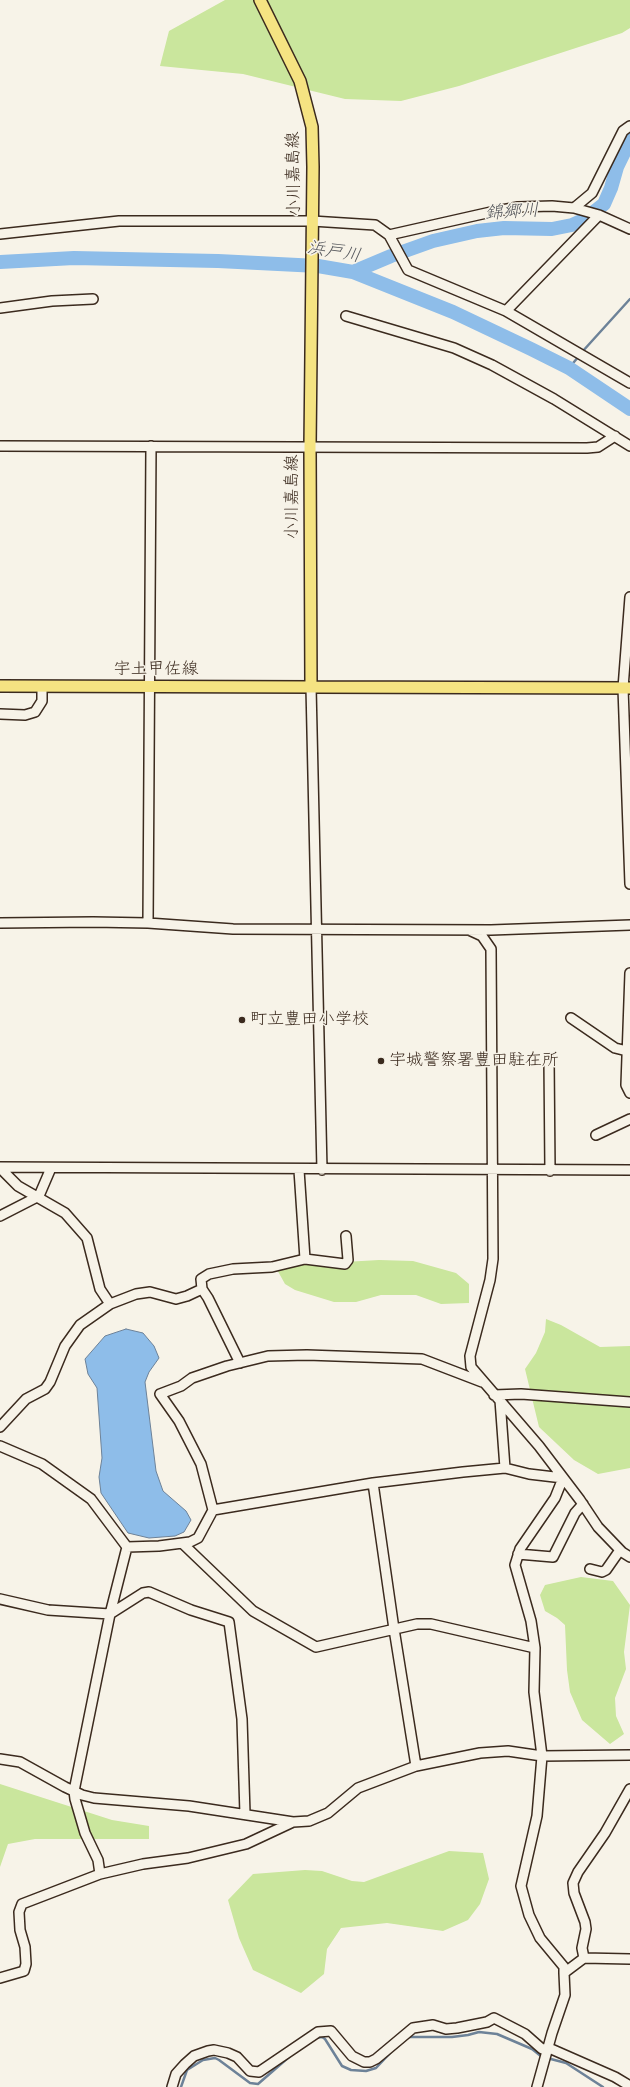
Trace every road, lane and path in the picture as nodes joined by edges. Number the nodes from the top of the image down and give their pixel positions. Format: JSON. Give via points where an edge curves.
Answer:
{"nodes":[{"id":1,"x":260,"y":0,"type":"edge"},
{"id":2,"x":630,"y":126,"type":"edge"},
{"id":3,"x":574,"y":208,"type":"junction"},
{"id":4,"x":599,"y":215,"type":"junction"},
{"id":5,"x":312,"y":221,"type":"junction"},
{"id":6,"x":630,"y":229,"type":"edge"},
{"id":7,"x":0,"y":234,"type":"edge"},
{"id":8,"x":391,"y":237,"type":"junction"},
{"id":9,"x":93,"y":299,"type":"dead end"},
{"id":10,"x":0,"y":308,"type":"edge"},
{"id":11,"x":506,"y":311,"type":"junction"},
{"id":12,"x":346,"y":316,"type":"dead end"},
{"id":13,"x":630,"y":383,"type":"edge"},
{"id":14,"x":614,"y":436,"type":"junction"},
{"id":15,"x":0,"y":446,"type":"edge"},
{"id":16,"x":151,"y":446,"type":"junction"},
{"id":17,"x":630,"y":446,"type":"edge"},
{"id":18,"x":310,"y":447,"type":"junction"},
{"id":19,"x":630,"y":598,"type":"edge"},
{"id":20,"x":0,"y":686,"type":"edge"},
{"id":21,"x":42,"y":686,"type":"junction"},
{"id":22,"x":150,"y":686,"type":"junction"},
{"id":23,"x":312,"y":687,"type":"junction"},
{"id":24,"x":626,"y":688,"type":"edge"},
{"id":25,"x":0,"y":714,"type":"edge"},
{"id":26,"x":630,"y":884,"type":"edge"},
{"id":27,"x":0,"y":923,"type":"edge"},
{"id":28,"x":148,"y":923,"type":"junction"},
{"id":29,"x":630,"y":925,"type":"edge"},
{"id":30,"x":316,"y":928,"type":"junction"},
{"id":31,"x":469,"y":930,"type":"junction"},
{"id":32,"x":630,"y":973,"type":"edge"},
{"id":33,"x":571,"y":1018,"type":"dead end"},
{"id":34,"x":627,"y":1051,"type":"junction"},
{"id":35,"x":549,"y":1059,"type":"dead end"},
{"id":36,"x":630,"y":1093,"type":"edge"},
{"id":37,"x":630,"y":1119,"type":"edge"},
{"id":38,"x":596,"y":1135,"type":"dead end"},
{"id":39,"x":0,"y":1168,"type":"edge"},
{"id":40,"x":51,"y":1168,"type":"junction"},
{"id":41,"x":299,"y":1170,"type":"junction"},
{"id":42,"x":322,"y":1170,"type":"junction"},
{"id":43,"x":630,"y":1170,"type":"edge"},
{"id":44,"x":492,"y":1171,"type":"junction"},
{"id":45,"x":550,"y":1171,"type":"junction"},
{"id":46,"x":39,"y":1196,"type":"junction"},
{"id":47,"x":0,"y":1216,"type":"edge"},
{"id":48,"x":346,"y":1236,"type":"dead end"},
{"id":49,"x":305,"y":1259,"type":"junction"},
{"id":50,"x":202,"y":1289,"type":"junction"},
{"id":51,"x":110,"y":1304,"type":"junction"},
{"id":52,"x":240,"y":1362,"type":"junction"},
{"id":53,"x":483,"y":1383,"type":"junction"},
{"id":54,"x":497,"y":1397,"type":"junction"},
{"id":55,"x":630,"y":1402,"type":"edge"},
{"id":56,"x":0,"y":1427,"type":"edge"},
{"id":57,"x":0,"y":1446,"type":"edge"},
{"id":58,"x":505,"y":1468,"type":"junction"},
{"id":59,"x":563,"y":1478,"type":"junction"},
{"id":60,"x":373,"y":1483,"type":"junction"},
{"id":61,"x":583,"y":1504,"type":"junction"},
{"id":62,"x":213,"y":1510,"type":"junction"},
{"id":63,"x":182,"y":1543,"type":"junction"},
{"id":64,"x":127,"y":1547,"type":"junction"},
{"id":65,"x":620,"y":1550,"type":"junction"},
{"id":66,"x":518,"y":1554,"type":"junction"},
{"id":67,"x":630,"y":1557,"type":"edge"},
{"id":68,"x":590,"y":1569,"type":"dead end"},
{"id":69,"x":0,"y":1599,"type":"edge"},
{"id":70,"x":110,"y":1614,"type":"junction"},
{"id":71,"x":394,"y":1629,"type":"junction"},
{"id":72,"x":535,"y":1648,"type":"junction"},
{"id":73,"x":630,"y":1755,"type":"edge"},
{"id":74,"x":542,"y":1756,"type":"junction"},
{"id":75,"x":0,"y":1759,"type":"edge"},
{"id":76,"x":416,"y":1766,"type":"junction"},
{"id":77,"x":630,"y":1789,"type":"edge"},
{"id":78,"x":74,"y":1791,"type":"junction"},
{"id":79,"x":245,"y":1814,"type":"junction"},
{"id":80,"x":293,"y":1822,"type":"junction"},
{"id":81,"x":100,"y":1874,"type":"junction"},
{"id":82,"x":584,"y":1958,"type":"junction"},
{"id":83,"x":630,"y":1959,"type":"edge"},
{"id":84,"x":564,"y":1973,"type":"junction"},
{"id":85,"x":0,"y":1978,"type":"edge"},
{"id":86,"x":549,"y":2048,"type":"junction"},
{"id":87,"x":630,"y":2086,"type":"edge"},
{"id":88,"x":172,"y":2087,"type":"edge"},
{"id":89,"x":537,"y":2087,"type":"edge"}],
"edges":[{"from":1,"to":5,"type":"main road","name":"小川嘉島線","via":[[300,81],[312,128]]},
{"from":2,"to":3,"type":"street","via":[[623,131],[592,194]]},
{"from":3,"to":4,"type":"street"},
{"from":3,"to":8,"type":"street","via":[[518,208],[458,219]]},
{"from":4,"to":6,"type":"street"},
{"from":4,"to":11,"type":"street"},
{"from":5,"to":7,"type":"street","via":[[119,221]]},
{"from":5,"to":8,"type":"street","via":[[375,225]]},
{"from":5,"to":18,"type":"main road","name":"小川嘉島線"},
{"from":8,"to":11,"type":"street","via":[[408,270]]},
{"from":9,"to":10,"type":"street"},
{"from":11,"to":13,"type":"street"},
{"from":12,"to":14,"type":"street","via":[[454,348],[486,362],[554,398]]},
{"from":14,"to":17,"type":"street"},
{"from":14,"to":18,"type":"street","via":[[598,448]]},
{"from":15,"to":16,"type":"street"},
{"from":16,"to":18,"type":"street"},
{"from":16,"to":22,"type":"street"},
{"from":18,"to":23,"type":"main road","name":"小川嘉島線"},
{"from":19,"to":24,"type":"street"},
{"from":20,"to":21,"type":"main road","name":"宇土甲佐線"},
{"from":21,"to":22,"type":"main road","name":"宇土甲佐線"},
{"from":21,"to":25,"type":"street","via":[[42,701],[35,712],[25,715]]},
{"from":22,"to":23,"type":"main road","name":"宇土甲佐線"},
{"from":22,"to":28,"type":"street"},
{"from":23,"to":24,"type":"main road"},
{"from":23,"to":30,"type":"street"},
{"from":24,"to":26,"type":"street"},
{"from":27,"to":28,"type":"street"},
{"from":28,"to":30,"type":"street","via":[[233,929]]},
{"from":29,"to":31,"type":"street"},
{"from":30,"to":31,"type":"street"},
{"from":30,"to":42,"type":"street"},
{"from":31,"to":44,"type":"street","via":[[482,936],[491,949]]},
{"from":32,"to":34,"type":"street"},
{"from":33,"to":34,"type":"street","via":[[615,1048]]},
{"from":34,"to":36,"type":"street","via":[[626,1085]]},
{"from":35,"to":45,"type":"street"},
{"from":37,"to":38,"type":"street"},
{"from":39,"to":40,"type":"street"},
{"from":39,"to":46,"type":"street","via":[[18,1186]]},
{"from":40,"to":41,"type":"street"},
{"from":40,"to":46,"type":"street"},
{"from":41,"to":42,"type":"street"},
{"from":41,"to":49,"type":"street"},
{"from":42,"to":44,"type":"street"},
{"from":43,"to":45,"type":"street"},
{"from":44,"to":45,"type":"street"},
{"from":44,"to":53,"type":"street","via":[[490,1280],[470,1356],[471,1367]]},
{"from":46,"to":47,"type":"street"},
{"from":46,"to":51,"type":"street","via":[[65,1214],[87,1238],[100,1289]]},
{"from":48,"to":49,"type":"street","via":[[348,1260],[345,1264]]},
{"from":49,"to":50,"type":"street","via":[[272,1267],[233,1268],[210,1274],[201,1280]]},
{"from":50,"to":51,"type":"street","via":[[176,1299],[150,1292],[136,1294]]},
{"from":50,"to":52,"type":"street"},
{"from":51,"to":56,"type":"street","via":[[80,1324],[65,1346],[45,1389],[26,1400]]},
{"from":52,"to":53,"type":"street","via":[[268,1356],[307,1355],[422,1359]]},
{"from":52,"to":62,"type":"street","via":[[192,1378],[181,1386],[160,1394],[179,1421],[201,1464]]},
{"from":53,"to":54,"type":"street"},
{"from":54,"to":55,"type":"street","via":[[521,1394]]},
{"from":54,"to":58,"type":"street"},
{"from":54,"to":59,"type":"street"},
{"from":57,"to":64,"type":"street","via":[[42,1464],[91,1499]]},
{"from":58,"to":59,"type":"street","via":[[528,1474]]},
{"from":58,"to":60,"type":"street"},
{"from":59,"to":61,"type":"street"},
{"from":59,"to":66,"type":"street","via":[[556,1498]]},
{"from":60,"to":62,"type":"street"},
{"from":60,"to":71,"type":"street"},
{"from":61,"to":65,"type":"street","via":[[598,1527]]},
{"from":61,"to":66,"type":"street","via":[[575,1513],[553,1558]]},
{"from":62,"to":63,"type":"street","via":[[198,1538]]},
{"from":63,"to":64,"type":"street"},
{"from":63,"to":71,"type":"street","via":[[253,1611],[316,1647]]},
{"from":64,"to":70,"type":"street"},
{"from":65,"to":67,"type":"street"},
{"from":65,"to":68,"type":"street","via":[[606,1570],[602,1572]]},
{"from":66,"to":72,"type":"street","via":[[515,1565],[531,1621]]},
{"from":69,"to":70,"type":"street","via":[[48,1610]]},
{"from":70,"to":78,"type":"street"},
{"from":70,"to":79,"type":"street","via":[[143,1593],[149,1592],[191,1610],[229,1622],[242,1719]]},
{"from":71,"to":72,"type":"street","via":[[431,1624]]},
{"from":71,"to":76,"type":"street"},
{"from":72,"to":74,"type":"street","via":[[534,1692]]},
{"from":73,"to":74,"type":"street"},
{"from":74,"to":76,"type":"street","via":[[508,1751],[480,1753]]},
{"from":74,"to":84,"type":"street","via":[[537,1816],[521,1886],[529,1915],[540,1938],[564,1967]]},
{"from":75,"to":78,"type":"street","via":[[20,1762]]},
{"from":76,"to":80,"type":"street","via":[[358,1788],[328,1813],[309,1821]]},
{"from":77,"to":82,"type":"street","via":[[573,1883],[586,1929],[582,1948]]},
{"from":78,"to":79,"type":"street","via":[[94,1798],[189,1806]]},
{"from":78,"to":81,"type":"street","via":[[85,1833],[98,1860]]},
{"from":79,"to":80,"type":"street"},
{"from":80,"to":81,"type":"street","via":[[246,1844],[188,1858],[143,1864]]},
{"from":81,"to":85,"type":"street","via":[[22,1904],[19,1912],[20,1930],[25,1947],[24,1971]]},
{"from":82,"to":83,"type":"street"},
{"from":82,"to":84,"type":"street"},
{"from":84,"to":86,"type":"street","via":[[565,1995]]},
{"from":86,"to":87,"type":"street"},
{"from":86,"to":88,"type":"street","via":[[542,2049],[525,2034],[494,2018],[487,2022],[457,2028],[446,2029],[433,2025],[413,2028],[376,2059],[364,2062],[352,2056],[331,2031],[325,2031],[318,2032],[259,2072],[250,2071],[237,2057],[228,2053],[214,2050],[194,2056],[176,2074]]},
{"from":86,"to":89,"type":"street"}]}
